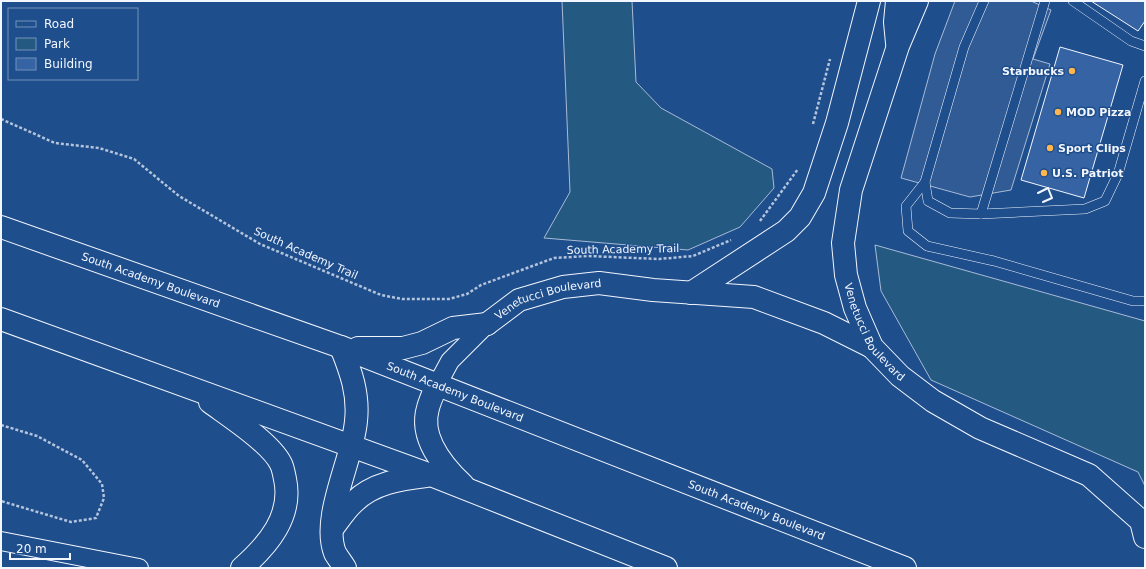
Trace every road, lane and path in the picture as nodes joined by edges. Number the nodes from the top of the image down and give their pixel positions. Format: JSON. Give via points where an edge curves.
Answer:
{"nodes":[{"id":1,"x":869,"y":1,"type":"edge"},
{"id":2,"x":897,"y":1,"type":"edge"},
{"id":3,"x":917,"y":1,"type":"edge"},
{"id":4,"x":984,"y":1,"type":"edge"},
{"id":5,"x":1045,"y":1,"type":"edge"},
{"id":6,"x":1073,"y":1,"type":"edge"},
{"id":7,"x":898,"y":46,"type":"junction"},
{"id":8,"x":1145,"y":46,"type":"edge"},
{"id":9,"x":831,"y":57,"type":"dead end"},
{"id":10,"x":1145,"y":80,"type":"edge"},
{"id":11,"x":1,"y":119,"type":"edge"},
{"id":12,"x":812,"y":125,"type":"dead end"},
{"id":13,"x":802,"y":163,"type":"dead end"},
{"id":14,"x":925,"y":182,"type":"junction"},
{"id":15,"x":981,"y":214,"type":"junction"},
{"id":16,"x":758,"y":225,"type":"dead end"},
{"id":17,"x":1,"y":227,"type":"edge"},
{"id":18,"x":734,"y":239,"type":"dead end"},
{"id":19,"x":691,"y":293,"type":"junction"},
{"id":20,"x":1145,"y":301,"type":"edge"},
{"id":21,"x":1,"y":319,"type":"edge"},
{"id":22,"x":487,"y":324,"type":"junction"},
{"id":23,"x":341,"y":347,"type":"junction"},
{"id":24,"x":872,"y":347,"type":"junction"},
{"id":25,"x":437,"y":384,"type":"junction"},
{"id":26,"x":193,"y":389,"type":"junction"},
{"id":27,"x":1,"y":425,"type":"edge"},
{"id":28,"x":352,"y":446,"type":"junction"},
{"id":29,"x":431,"y":476,"type":"junction"},
{"id":30,"x":468,"y":490,"type":"junction"},
{"id":31,"x":1,"y":501,"type":"edge"},
{"id":32,"x":332,"y":530,"type":"junction"},
{"id":33,"x":1145,"y":537,"type":"edge"},
{"id":34,"x":1,"y":540,"type":"edge"},
{"id":35,"x":139,"y":568,"type":"edge"},
{"id":36,"x":242,"y":568,"type":"edge"},
{"id":37,"x":345,"y":568,"type":"edge"},
{"id":38,"x":666,"y":568,"type":"edge"},
{"id":39,"x":905,"y":568,"type":"edge"}],
"edges":[{"from":1,"to":19,"type":"main road","via":[[838,123],[814,193],[800,217],[786,231]]},
{"from":2,"to":7,"type":"main road","via":[[895,22]]},
{"from":3,"to":7,"type":"main road","name":"Venetucci Boulevard"},
{"from":4,"to":14,"type":"lane","via":[[964,47]]},
{"from":5,"to":15,"type":"lane"},
{"from":6,"to":8,"type":"lane","via":[[1131,40]]},
{"from":7,"to":24,"type":"main road","name":"Venetucci Boulevard","via":[[851,190],[843,244],[846,275],[855,308]]},
{"from":9,"to":12,"type":"path"},
{"from":10,"to":15,"type":"lane","via":[[1118,174],[1105,201],[1085,209]]},
{"from":11,"to":18,"type":"path","name":"South Academy Trail","via":[[55,142],[99,148],[134,159],[179,196],[260,244],[381,295],[402,299],[449,299],[466,294],[481,284],[554,258],[694,256]]},
{"from":13,"to":16,"type":"path"},
{"from":14,"to":15,"type":"lane","via":[[928,201],[950,213]]},
{"from":14,"to":20,"type":"lane","via":[[906,206],[908,231],[927,246],[994,260],[1133,301]]},
{"from":17,"to":23,"type":"main road","name":"South Academy Boulevard"},
{"from":19,"to":22,"type":"main road","name":"Venetucci Boulevard","via":[[599,283],[563,287],[519,300]]},
{"from":19,"to":24,"type":"main road","name":"Venetucci Boulevard","via":[[754,297],[824,323]]},
{"from":21,"to":26,"type":"main road"},
{"from":22,"to":23,"type":"main road","via":[[453,328],[422,344],[403,348]]},
{"from":22,"to":25,"type":"street","name":"Venetucci Boulevard","via":[[450,361]]},
{"from":23,"to":25,"type":"main road","name":"South Academy Boulevard"},
{"from":23,"to":28,"type":"main road","via":[[357,393]]},
{"from":24,"to":33,"type":"main road","name":"Venetucci Boulevard","via":[[900,376],[933,401],[980,428],[1089,475],[1141,521]]},
{"from":25,"to":30,"type":"main road","via":[[427,409],[427,427],[432,447],[452,475]]},
{"from":25,"to":39,"type":"main road","name":"South Academy Boulevard"},
{"from":26,"to":28,"type":"main road"},
{"from":26,"to":36,"type":"main road","via":[[265,444],[281,464],[287,488],[285,510],[277,530],[262,551]]},
{"from":27,"to":31,"type":"path","via":[[37,436],[82,460],[102,484],[104,498],[96,518],[71,522]]},
{"from":28,"to":29,"type":"main road"},
{"from":28,"to":32,"type":"main road","via":[[336,501]]},
{"from":29,"to":30,"type":"main road"},
{"from":29,"to":32,"type":"main road","via":[[399,479],[372,488],[354,501]]},
{"from":30,"to":38,"type":"main road"},
{"from":32,"to":37,"type":"main road","via":[[335,552]]},
{"from":34,"to":35,"type":"street"}]}
